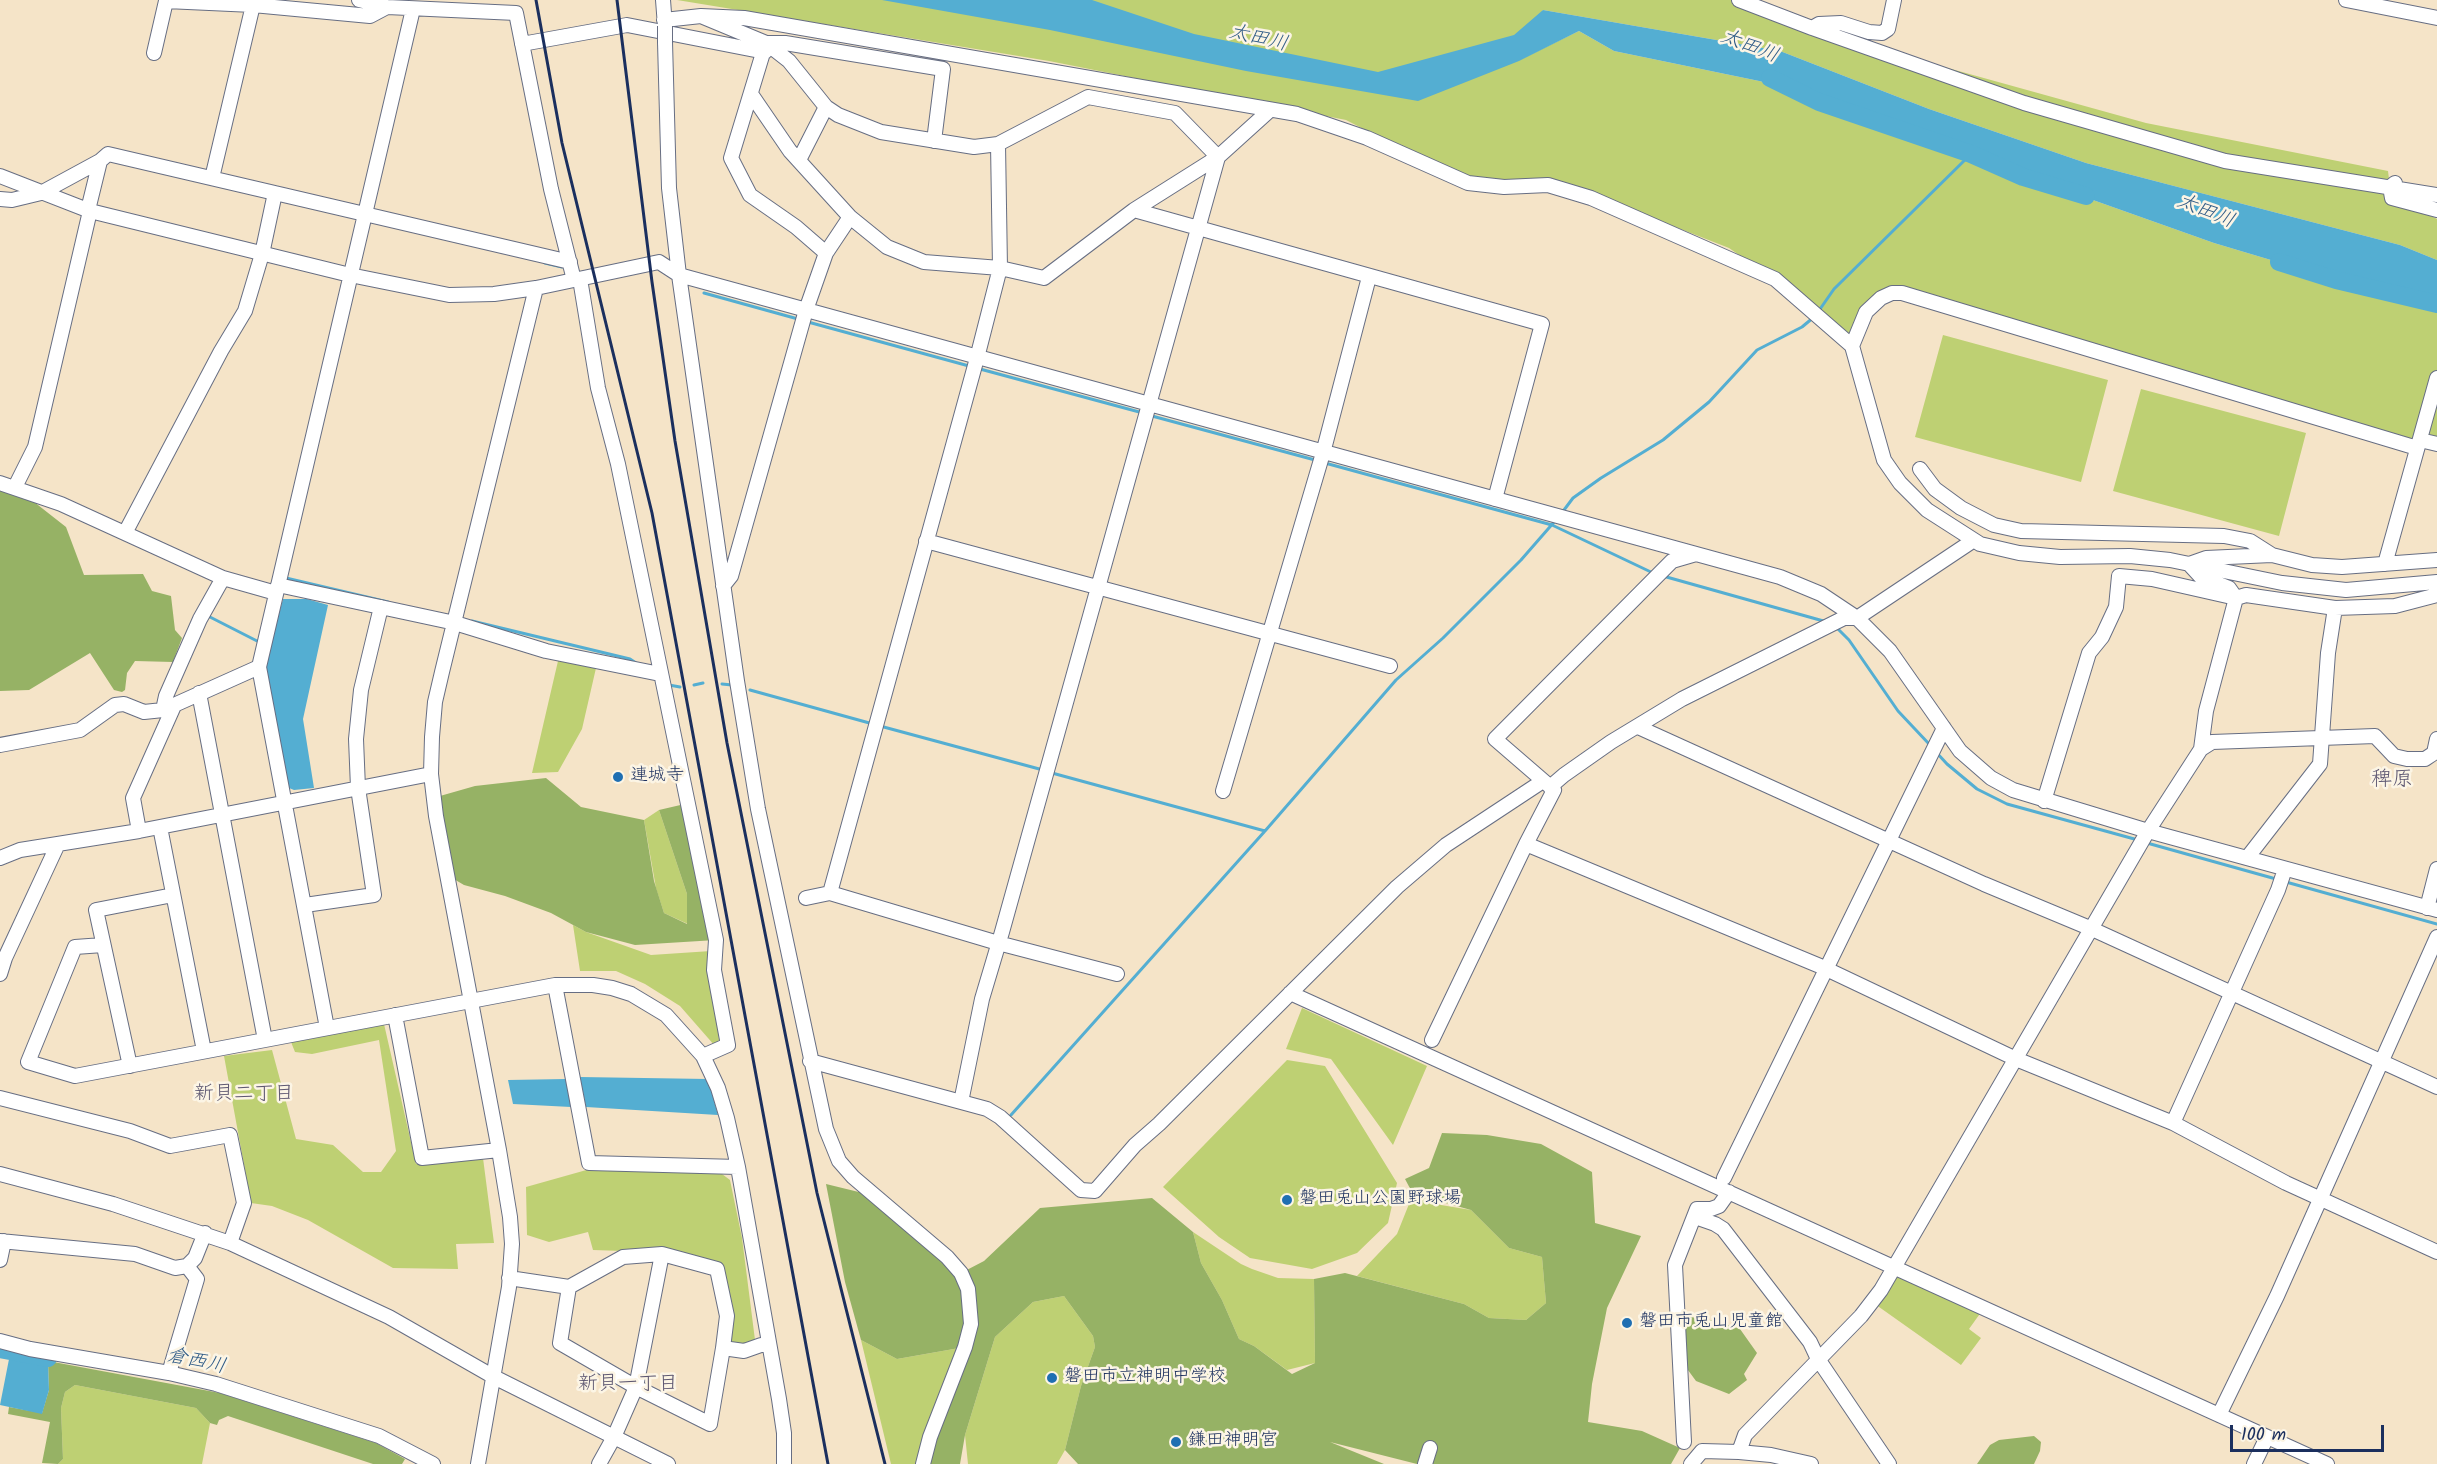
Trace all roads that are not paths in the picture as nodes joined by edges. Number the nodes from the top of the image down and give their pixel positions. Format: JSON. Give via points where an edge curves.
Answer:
{"nodes":[{"id":1,"x":358,"y":0,"type":"edge"},
{"id":2,"x":1739,"y":0,"type":"edge"},
{"id":3,"x":1894,"y":0,"type":"edge"},
{"id":4,"x":2346,"y":0,"type":"edge"},
{"id":5,"x":663,"y":1,"type":"edge"},
{"id":6,"x":253,"y":5,"type":"junction"},
{"id":7,"x":387,"y":8,"type":"junction"},
{"id":8,"x":413,"y":9,"type":"junction"},
{"id":9,"x":701,"y":16,"type":"junction"},
{"id":10,"x":2437,"y":18,"type":"edge"},
{"id":11,"x":665,"y":23,"type":"junction"},
{"id":12,"x":1812,"y":28,"type":"junction"},
{"id":13,"x":522,"y":44,"type":"junction"},
{"id":14,"x":765,"y":48,"type":"junction"},
{"id":15,"x":154,"y":53,"type":"dead end"},
{"id":16,"x":751,"y":94,"type":"junction"},
{"id":17,"x":826,"y":107,"type":"junction"},
{"id":18,"x":1270,"y":110,"type":"junction"},
{"id":19,"x":934,"y":141,"type":"junction"},
{"id":20,"x":998,"y":144,"type":"junction"},
{"id":21,"x":1218,"y":157,"type":"junction"},
{"id":22,"x":799,"y":160,"type":"junction"},
{"id":23,"x":100,"y":161,"type":"junction"},
{"id":24,"x":0,"y":176,"type":"edge"},
{"id":25,"x":212,"y":178,"type":"junction"},
{"id":26,"x":2390,"y":187,"type":"junction"},
{"id":27,"x":2437,"y":189,"type":"edge"},
{"id":28,"x":41,"y":193,"type":"junction"},
{"id":29,"x":275,"y":193,"type":"junction"},
{"id":30,"x":2437,"y":195,"type":"edge"},
{"id":31,"x":0,"y":200,"type":"edge"},
{"id":32,"x":1134,"y":210,"type":"junction"},
{"id":33,"x":2437,"y":210,"type":"edge"},
{"id":34,"x":89,"y":211,"type":"junction"},
{"id":35,"x":366,"y":214,"type":"junction"},
{"id":36,"x":850,"y":217,"type":"junction"},
{"id":37,"x":1198,"y":229,"type":"junction"},
{"id":38,"x":676,"y":237,"type":"junction"},
{"id":39,"x":826,"y":252,"type":"junction"},
{"id":40,"x":262,"y":254,"type":"junction"},
{"id":41,"x":570,"y":262,"type":"junction"},
{"id":42,"x":659,"y":262,"type":"junction"},
{"id":43,"x":1000,"y":268,"type":"junction"},
{"id":44,"x":351,"y":275,"type":"junction"},
{"id":45,"x":679,"y":275,"type":"junction"},
{"id":46,"x":1370,"y":277,"type":"junction"},
{"id":47,"x":577,"y":279,"type":"junction"},
{"id":48,"x":536,"y":288,"type":"junction"},
{"id":49,"x":806,"y":310,"type":"junction"},
{"id":50,"x":1852,"y":346,"type":"junction"},
{"id":51,"x":977,"y":358,"type":"junction"},
{"id":52,"x":2437,"y":378,"type":"edge"},
{"id":53,"x":1148,"y":404,"type":"junction"},
{"id":54,"x":2420,"y":440,"type":"junction"},
{"id":55,"x":2437,"y":444,"type":"edge"},
{"id":56,"x":1323,"y":453,"type":"junction"},
{"id":57,"x":1920,"y":469,"type":"dead end"},
{"id":58,"x":0,"y":483,"type":"edge"},
{"id":59,"x":15,"y":487,"type":"junction"},
{"id":60,"x":1495,"y":499,"type":"junction"},
{"id":61,"x":125,"y":533,"type":"junction"},
{"id":62,"x":1974,"y":540,"type":"junction"},
{"id":63,"x":926,"y":541,"type":"junction"},
{"id":64,"x":1696,"y":554,"type":"junction"},
{"id":65,"x":2272,"y":555,"type":"junction"},
{"id":66,"x":2437,"y":560,"type":"edge"},
{"id":67,"x":2189,"y":564,"type":"junction"},
{"id":68,"x":2385,"y":564,"type":"junction"},
{"id":69,"x":223,"y":579,"type":"junction"},
{"id":70,"x":2437,"y":582,"type":"edge"},
{"id":71,"x":723,"y":586,"type":"junction"},
{"id":72,"x":1098,"y":588,"type":"junction"},
{"id":73,"x":277,"y":589,"type":"junction"},
{"id":74,"x":2437,"y":595,"type":"edge"},
{"id":75,"x":2236,"y":598,"type":"junction"},
{"id":76,"x":381,"y":607,"type":"junction"},
{"id":77,"x":2335,"y":608,"type":"junction"},
{"id":78,"x":1857,"y":618,"type":"junction"},
{"id":79,"x":455,"y":623,"type":"junction"},
{"id":80,"x":1269,"y":635,"type":"junction"},
{"id":81,"x":1390,"y":666,"type":"dead end"},
{"id":82,"x":259,"y":668,"type":"junction"},
{"id":83,"x":660,"y":674,"type":"junction"},
{"id":84,"x":200,"y":693,"type":"junction"},
{"id":85,"x":169,"y":708,"type":"junction"},
{"id":86,"x":1638,"y":728,"type":"junction"},
{"id":87,"x":1944,"y":728,"type":"junction"},
{"id":88,"x":2323,"y":738,"type":"junction"},
{"id":89,"x":0,"y":745,"type":"edge"},
{"id":90,"x":2436,"y":746,"type":"edge"},
{"id":91,"x":2200,"y":748,"type":"junction"},
{"id":92,"x":430,"y":774,"type":"junction"},
{"id":93,"x":1547,"y":784,"type":"junction"},
{"id":94,"x":357,"y":788,"type":"junction"},
{"id":95,"x":1223,"y":791,"type":"dead end"},
{"id":96,"x":2044,"y":801,"type":"junction"},
{"id":97,"x":286,"y":802,"type":"junction"},
{"id":98,"x":222,"y":814,"type":"junction"},
{"id":99,"x":160,"y":826,"type":"junction"},
{"id":100,"x":139,"y":831,"type":"junction"},
{"id":101,"x":2148,"y":831,"type":"junction"},
{"id":102,"x":1889,"y":840,"type":"junction"},
{"id":103,"x":58,"y":844,"type":"junction"},
{"id":104,"x":1526,"y":844,"type":"junction"},
{"id":105,"x":0,"y":858,"type":"edge"},
{"id":106,"x":2247,"y":858,"type":"junction"},
{"id":107,"x":2285,"y":869,"type":"junction"},
{"id":108,"x":2437,"y":869,"type":"edge"},
{"id":109,"x":830,"y":893,"type":"junction"},
{"id":110,"x":173,"y":895,"type":"junction"},
{"id":111,"x":806,"y":898,"type":"dead end"},
{"id":112,"x":304,"y":905,"type":"junction"},
{"id":113,"x":2432,"y":909,"type":"edge"},
{"id":114,"x":2092,"y":929,"type":"junction"},
{"id":115,"x":2437,"y":937,"type":"edge"},
{"id":116,"x":998,"y":943,"type":"junction"},
{"id":117,"x":103,"y":945,"type":"junction"},
{"id":118,"x":1827,"y":969,"type":"junction"},
{"id":119,"x":0,"y":974,"type":"edge"},
{"id":120,"x":1118,"y":974,"type":"dead end"},
{"id":121,"x":555,"y":985,"type":"junction"},
{"id":122,"x":1290,"y":993,"type":"junction"},
{"id":123,"x":2232,"y":994,"type":"junction"},
{"id":124,"x":471,"y":1003,"type":"junction"},
{"id":125,"x":395,"y":1015,"type":"junction"},
{"id":126,"x":327,"y":1028,"type":"junction"},
{"id":127,"x":265,"y":1040,"type":"junction"},
{"id":128,"x":1432,"y":1040,"type":"dead end"},
{"id":129,"x":204,"y":1052,"type":"junction"},
{"id":130,"x":704,"y":1056,"type":"junction"},
{"id":131,"x":2016,"y":1059,"type":"junction"},
{"id":132,"x":810,"y":1061,"type":"junction"},
{"id":133,"x":2381,"y":1063,"type":"junction"},
{"id":134,"x":130,"y":1066,"type":"junction"},
{"id":135,"x":2437,"y":1087,"type":"edge"},
{"id":136,"x":0,"y":1098,"type":"edge"},
{"id":137,"x":961,"y":1102,"type":"junction"},
{"id":138,"x":2173,"y":1123,"type":"junction"},
{"id":139,"x":500,"y":1150,"type":"junction"},
{"id":140,"x":738,"y":1167,"type":"junction"},
{"id":141,"x":0,"y":1174,"type":"edge"},
{"id":142,"x":1724,"y":1178,"type":"dead end"},
{"id":143,"x":1729,"y":1192,"type":"junction"},
{"id":144,"x":2320,"y":1198,"type":"junction"},
{"id":145,"x":1695,"y":1217,"type":"junction"},
{"id":146,"x":205,"y":1233,"type":"junction"},
{"id":147,"x":2,"y":1241,"type":"edge"},
{"id":148,"x":230,"y":1243,"type":"junction"},
{"id":149,"x":2437,"y":1252,"type":"edge"},
{"id":150,"x":662,"y":1254,"type":"junction"},
{"id":151,"x":0,"y":1260,"type":"edge"},
{"id":152,"x":187,"y":1266,"type":"junction"},
{"id":153,"x":1894,"y":1267,"type":"junction"},
{"id":154,"x":509,"y":1278,"type":"junction"},
{"id":155,"x":569,"y":1287,"type":"junction"},
{"id":156,"x":0,"y":1341,"type":"edge"},
{"id":157,"x":768,"y":1345,"type":"junction"},
{"id":158,"x":723,"y":1348,"type":"junction"},
{"id":159,"x":1818,"y":1359,"type":"junction"},
{"id":160,"x":169,"y":1373,"type":"junction"},
{"id":161,"x":494,"y":1377,"type":"junction"},
{"id":162,"x":636,"y":1387,"type":"junction"},
{"id":163,"x":2219,"y":1415,"type":"junction"},
{"id":164,"x":614,"y":1437,"type":"junction"},
{"id":165,"x":2266,"y":1437,"type":"junction"},
{"id":166,"x":1684,"y":1442,"type":"dead end"},
{"id":167,"x":1430,"y":1448,"type":"dead end"},
{"id":168,"x":1739,"y":1452,"type":"junction"},
{"id":169,"x":433,"y":1464,"type":"edge"},
{"id":170,"x":478,"y":1464,"type":"edge"},
{"id":171,"x":599,"y":1464,"type":"edge"},
{"id":172,"x":668,"y":1464,"type":"edge"},
{"id":173,"x":784,"y":1464,"type":"edge"},
{"id":174,"x":923,"y":1464,"type":"edge"},
{"id":175,"x":1425,"y":1464,"type":"edge"},
{"id":176,"x":1691,"y":1464,"type":"edge"},
{"id":177,"x":1810,"y":1464,"type":"edge"},
{"id":178,"x":1889,"y":1464,"type":"edge"},
{"id":179,"x":2254,"y":1464,"type":"edge"},
{"id":180,"x":2327,"y":1464,"type":"edge"}],
"edges":[{"from":1,"to":7,"type":"street"},
{"from":2,"to":12,"type":"street"},
{"from":3,"to":12,"type":"street","via":[[1888,29],[1882,33],[1841,23]]},
{"from":4,"to":10,"type":"street"},
{"from":5,"to":11,"type":"street"},
{"from":6,"to":7,"type":"street","via":[[370,16]]},
{"from":6,"to":15,"type":"street","via":[[166,1]]},
{"from":6,"to":25,"type":"street"},
{"from":7,"to":8,"type":"street"},
{"from":8,"to":13,"type":"street","via":[[516,13]]},
{"from":8,"to":35,"type":"street"},
{"from":9,"to":11,"type":"street"},
{"from":9,"to":14,"type":"street"},
{"from":9,"to":18,"type":"street","via":[[744,18]]},
{"from":11,"to":38,"type":"street","bridge":true,"via":[[669,188]]},
{"from":12,"to":26,"type":"street","via":[[2024,103],[2226,161]]},
{"from":13,"to":14,"type":"street","via":[[627,25]]},
{"from":13,"to":41,"type":"street"},
{"from":14,"to":16,"type":"street"},
{"from":14,"to":17,"type":"street","via":[[789,61]]},
{"from":14,"to":19,"type":"street","via":[[785,43],[943,69]]},
{"from":16,"to":22,"type":"street"},
{"from":16,"to":39,"type":"street","via":[[730,158],[750,195]]},
{"from":17,"to":19,"type":"street","via":[[881,132]]},
{"from":17,"to":22,"type":"street"},
{"from":18,"to":21,"type":"street"},
{"from":18,"to":50,"type":"street","via":[[1297,114],[1367,138],[1468,183],[1504,187],[1548,185],[1591,198],[1775,279]]},
{"from":19,"to":20,"type":"street","via":[[974,147]]},
{"from":20,"to":21,"type":"street","via":[[1088,97],[1175,113]]},
{"from":20,"to":43,"type":"street"},
{"from":21,"to":32,"type":"street"},
{"from":21,"to":37,"type":"street"},
{"from":22,"to":36,"type":"street"},
{"from":23,"to":25,"type":"street","via":[[108,154]]},
{"from":23,"to":28,"type":"street"},
{"from":23,"to":34,"type":"street"},
{"from":24,"to":28,"type":"street"},
{"from":25,"to":29,"type":"street"},
{"from":26,"to":27,"type":"street","via":[[2396,183]]},
{"from":26,"to":30,"type":"street"},
{"from":26,"to":33,"type":"street","via":[[2392,198]]},
{"from":28,"to":31,"type":"street","via":[[12,201]]},
{"from":28,"to":34,"type":"street"},
{"from":29,"to":35,"type":"street"},
{"from":29,"to":40,"type":"street"},
{"from":32,"to":37,"type":"street"},
{"from":32,"to":43,"type":"street","via":[[1044,278]]},
{"from":34,"to":40,"type":"street"},
{"from":34,"to":59,"type":"street","via":[[35,447]]},
{"from":35,"to":41,"type":"street"},
{"from":35,"to":44,"type":"street"},
{"from":36,"to":39,"type":"street"},
{"from":36,"to":43,"type":"street","via":[[886,247],[906,256],[924,262]]},
{"from":37,"to":46,"type":"street"},
{"from":37,"to":53,"type":"street"},
{"from":38,"to":42,"type":"street"},
{"from":38,"to":45,"type":"street"},
{"from":39,"to":49,"type":"street"},
{"from":40,"to":44,"type":"street"},
{"from":40,"to":61,"type":"street","via":[[245,311]]},
{"from":41,"to":47,"type":"street"},
{"from":42,"to":45,"type":"street"},
{"from":42,"to":47,"type":"street"},
{"from":43,"to":51,"type":"street"},
{"from":44,"to":48,"type":"street","via":[[449,295]]},
{"from":44,"to":73,"type":"street"},
{"from":45,"to":49,"type":"street"},
{"from":45,"to":71,"type":"street"},
{"from":46,"to":56,"type":"street"},
{"from":46,"to":60,"type":"street","via":[[1542,324]]},
{"from":47,"to":48,"type":"street"},
{"from":47,"to":83,"type":"street"},
{"from":48,"to":79,"type":"street"},
{"from":49,"to":51,"type":"street"},
{"from":49,"to":71,"type":"street","via":[[731,576]]},
{"from":50,"to":54,"type":"street","via":[[1866,312],[1881,298],[1902,293]]},
{"from":50,"to":62,"type":"street","via":[[1884,460],[1927,510]]},
{"from":51,"to":53,"type":"street"},
{"from":51,"to":63,"type":"street"},
{"from":52,"to":54,"type":"street"},
{"from":53,"to":56,"type":"street"},
{"from":53,"to":72,"type":"street"},
{"from":54,"to":55,"type":"street"},
{"from":54,"to":68,"type":"street"},
{"from":56,"to":60,"type":"street"},
{"from":56,"to":80,"type":"street"},
{"from":57,"to":65,"type":"street","via":[[1935,489],[1994,525],[2021,531],[2224,536],[2250,541]]},
{"from":58,"to":59,"type":"street"},
{"from":59,"to":61,"type":"street"},
{"from":60,"to":64,"type":"street"},
{"from":61,"to":69,"type":"street"},
{"from":62,"to":67,"type":"street","via":[[2019,553],[2130,556]]},
{"from":62,"to":78,"type":"street"},
{"from":63,"to":72,"type":"street"},
{"from":63,"to":109,"type":"street"},
{"from":64,"to":78,"type":"street","via":[[1802,585]]},
{"from":64,"to":93,"type":"street","via":[[1672,561],[1495,739]]},
{"from":65,"to":67,"type":"street","via":[[2206,558]]},
{"from":65,"to":68,"type":"street","via":[[2312,565]]},
{"from":66,"to":68,"type":"street"},
{"from":67,"to":70,"type":"street","via":[[2282,583],[2346,590]]},
{"from":67,"to":75,"type":"street","via":[[2201,577],[2229,588]]},
{"from":69,"to":73,"type":"street"},
{"from":69,"to":85,"type":"street","via":[[166,696]]},
{"from":71,"to":132,"type":"street","via":[[758,809]]},
{"from":72,"to":80,"type":"street"},
{"from":72,"to":116,"type":"street"},
{"from":73,"to":76,"type":"street"},
{"from":73,"to":82,"type":"street"},
{"from":74,"to":77,"type":"street","via":[[2395,606]]},
{"from":75,"to":77,"type":"street","via":[[2246,595]]},
{"from":75,"to":91,"type":"street"},
{"from":75,"to":96,"type":"street","via":[[2152,579],[2119,576],[2116,608],[2090,652]]},
{"from":76,"to":79,"type":"street"},
{"from":76,"to":94,"type":"street","via":[[361,690]]},
{"from":77,"to":88,"type":"street"},
{"from":78,"to":86,"type":"street","via":[[1844,618],[1745,666],[1682,699]]},
{"from":78,"to":87,"type":"street","via":[[1890,651]]},
{"from":79,"to":83,"type":"street","via":[[546,651]]},
{"from":79,"to":92,"type":"street","via":[[435,702]]},
{"from":80,"to":81,"type":"street"},
{"from":80,"to":95,"type":"street"},
{"from":82,"to":84,"type":"street"},
{"from":82,"to":97,"type":"street"},
{"from":83,"to":130,"type":"street","via":[[716,940],[714,970],[728,1045]]},
{"from":84,"to":85,"type":"street"},
{"from":84,"to":98,"type":"street"},
{"from":85,"to":89,"type":"street","via":[[144,712],[124,704],[115,705],[80,730]]},
{"from":85,"to":100,"type":"street","via":[[133,798]]},
{"from":86,"to":93,"type":"street"},
{"from":86,"to":102,"type":"street"},
{"from":87,"to":96,"type":"street","via":[[1960,751],[1991,778]]},
{"from":87,"to":102,"type":"street"},
{"from":88,"to":90,"type":"street","via":[[2375,736],[2394,756],[2407,759],[2425,759]]},
{"from":88,"to":91,"type":"street","via":[[2212,742]]},
{"from":88,"to":106,"type":"street","via":[[2320,764]]},
{"from":91,"to":101,"type":"street"},
{"from":92,"to":94,"type":"street"},
{"from":92,"to":124,"type":"street"},
{"from":93,"to":104,"type":"street","via":[[1554,790]]},
{"from":93,"to":122,"type":"street","via":[[1446,845],[1397,887]]},
{"from":94,"to":97,"type":"street"},
{"from":94,"to":112,"type":"street","via":[[374,895]]},
{"from":96,"to":101,"type":"street"},
{"from":97,"to":98,"type":"street"},
{"from":97,"to":112,"type":"street"},
{"from":98,"to":99,"type":"street"},
{"from":98,"to":127,"type":"street"},
{"from":99,"to":100,"type":"street"},
{"from":99,"to":110,"type":"street"},
{"from":100,"to":103,"type":"street"},
{"from":101,"to":106,"type":"street"},
{"from":101,"to":114,"type":"street"},
{"from":102,"to":114,"type":"street"},
{"from":102,"to":118,"type":"street"},
{"from":103,"to":105,"type":"street","via":[[20,850]]},
{"from":103,"to":119,"type":"street"},
{"from":104,"to":118,"type":"street"},
{"from":104,"to":128,"type":"street"},
{"from":106,"to":107,"type":"street"},
{"from":107,"to":113,"type":"street"},
{"from":107,"to":123,"type":"street"},
{"from":108,"to":113,"type":"street"},
{"from":109,"to":111,"type":"street"},
{"from":109,"to":116,"type":"street"},
{"from":110,"to":117,"type":"street","via":[[96,910]]},
{"from":110,"to":129,"type":"street"},
{"from":112,"to":126,"type":"street"},
{"from":114,"to":123,"type":"street"},
{"from":114,"to":131,"type":"street"},
{"from":115,"to":133,"type":"street"},
{"from":116,"to":120,"type":"street"},
{"from":116,"to":137,"type":"street"},
{"from":117,"to":134,"type":"street"},
{"from":117,"to":134,"type":"street","via":[[75,947],[28,1062],[75,1076]]},
{"from":118,"to":131,"type":"street"},
{"from":118,"to":142,"type":"street"},
{"from":121,"to":124,"type":"street"},
{"from":121,"to":130,"type":"street","via":[[593,985],[631,994],[666,1015]]},
{"from":121,"to":140,"type":"street","via":[[589,1163]]},
{"from":122,"to":137,"type":"street","via":[[1135,1145],[1095,1191],[1081,1190],[1000,1117]]},
{"from":122,"to":143,"type":"street"},
{"from":123,"to":133,"type":"street"},
{"from":123,"to":138,"type":"street"},
{"from":124,"to":125,"type":"street"},
{"from":124,"to":139,"type":"street"},
{"from":125,"to":126,"type":"street"},
{"from":125,"to":139,"type":"street","via":[[422,1158]]},
{"from":126,"to":127,"type":"street"},
{"from":127,"to":129,"type":"street"},
{"from":129,"to":134,"type":"street"},
{"from":130,"to":140,"type":"street","via":[[718,1088]]},
{"from":131,"to":138,"type":"street"},
{"from":131,"to":153,"type":"street"},
{"from":132,"to":137,"type":"street"},
{"from":132,"to":174,"type":"street","via":[[826,1129],[839,1161],[852,1177],[947,1257],[968,1289],[971,1324]]},
{"from":133,"to":135,"type":"street"},
{"from":133,"to":144,"type":"street"},
{"from":136,"to":148,"type":"street","via":[[130,1131],[170,1146],[230,1135],[244,1203]]},
{"from":138,"to":144,"type":"street"},
{"from":139,"to":154,"type":"street","via":[[512,1244]]},
{"from":140,"to":157,"type":"street"},
{"from":141,"to":146,"type":"street"},
{"from":143,"to":145,"type":"street","via":[[1719,1206],[1697,1209]]},
{"from":143,"to":153,"type":"street"},
{"from":144,"to":149,"type":"street"},
{"from":144,"to":163,"type":"street"},
{"from":145,"to":159,"type":"street","via":[[1723,1229],[1810,1342]]},
{"from":145,"to":166,"type":"street","via":[[1676,1265]]},
{"from":146,"to":148,"type":"street"},
{"from":146,"to":152,"type":"street","via":[[195,1258]]},
{"from":147,"to":151,"type":"street"},
{"from":147,"to":152,"type":"street","via":[[135,1254],[175,1268]]},
{"from":148,"to":161,"type":"street","via":[[389,1317]]},
{"from":150,"to":155,"type":"street","via":[[623,1257]]},
{"from":150,"to":158,"type":"street","via":[[717,1269],[727,1316]]},
{"from":150,"to":162,"type":"street"},
{"from":152,"to":160,"type":"street","via":[[198,1279]]},
{"from":153,"to":159,"type":"street","via":[[1861,1316]]},
{"from":153,"to":163,"type":"street"},
{"from":154,"to":155,"type":"street"},
{"from":154,"to":161,"type":"street"},
{"from":155,"to":162,"type":"street","via":[[560,1343]]},
{"from":156,"to":160,"type":"street"},
{"from":157,"to":158,"type":"street","via":[[744,1351]]},
{"from":157,"to":173,"type":"street","via":[[780,1399]]},
{"from":158,"to":162,"type":"street","via":[[710,1424]]},
{"from":159,"to":168,"type":"street","via":[[1744,1435]]},
{"from":159,"to":178,"type":"street"},
{"from":160,"to":169,"type":"street","via":[[379,1436]]},
{"from":161,"to":164,"type":"street"},
{"from":161,"to":170,"type":"street"},
{"from":162,"to":164,"type":"street"},
{"from":163,"to":165,"type":"street"},
{"from":164,"to":171,"type":"street"},
{"from":164,"to":172,"type":"street"},
{"from":165,"to":179,"type":"street"},
{"from":165,"to":180,"type":"street"},
{"from":167,"to":175,"type":"street"},
{"from":168,"to":176,"type":"street","via":[[1702,1451]]},
{"from":168,"to":177,"type":"street"}]}
